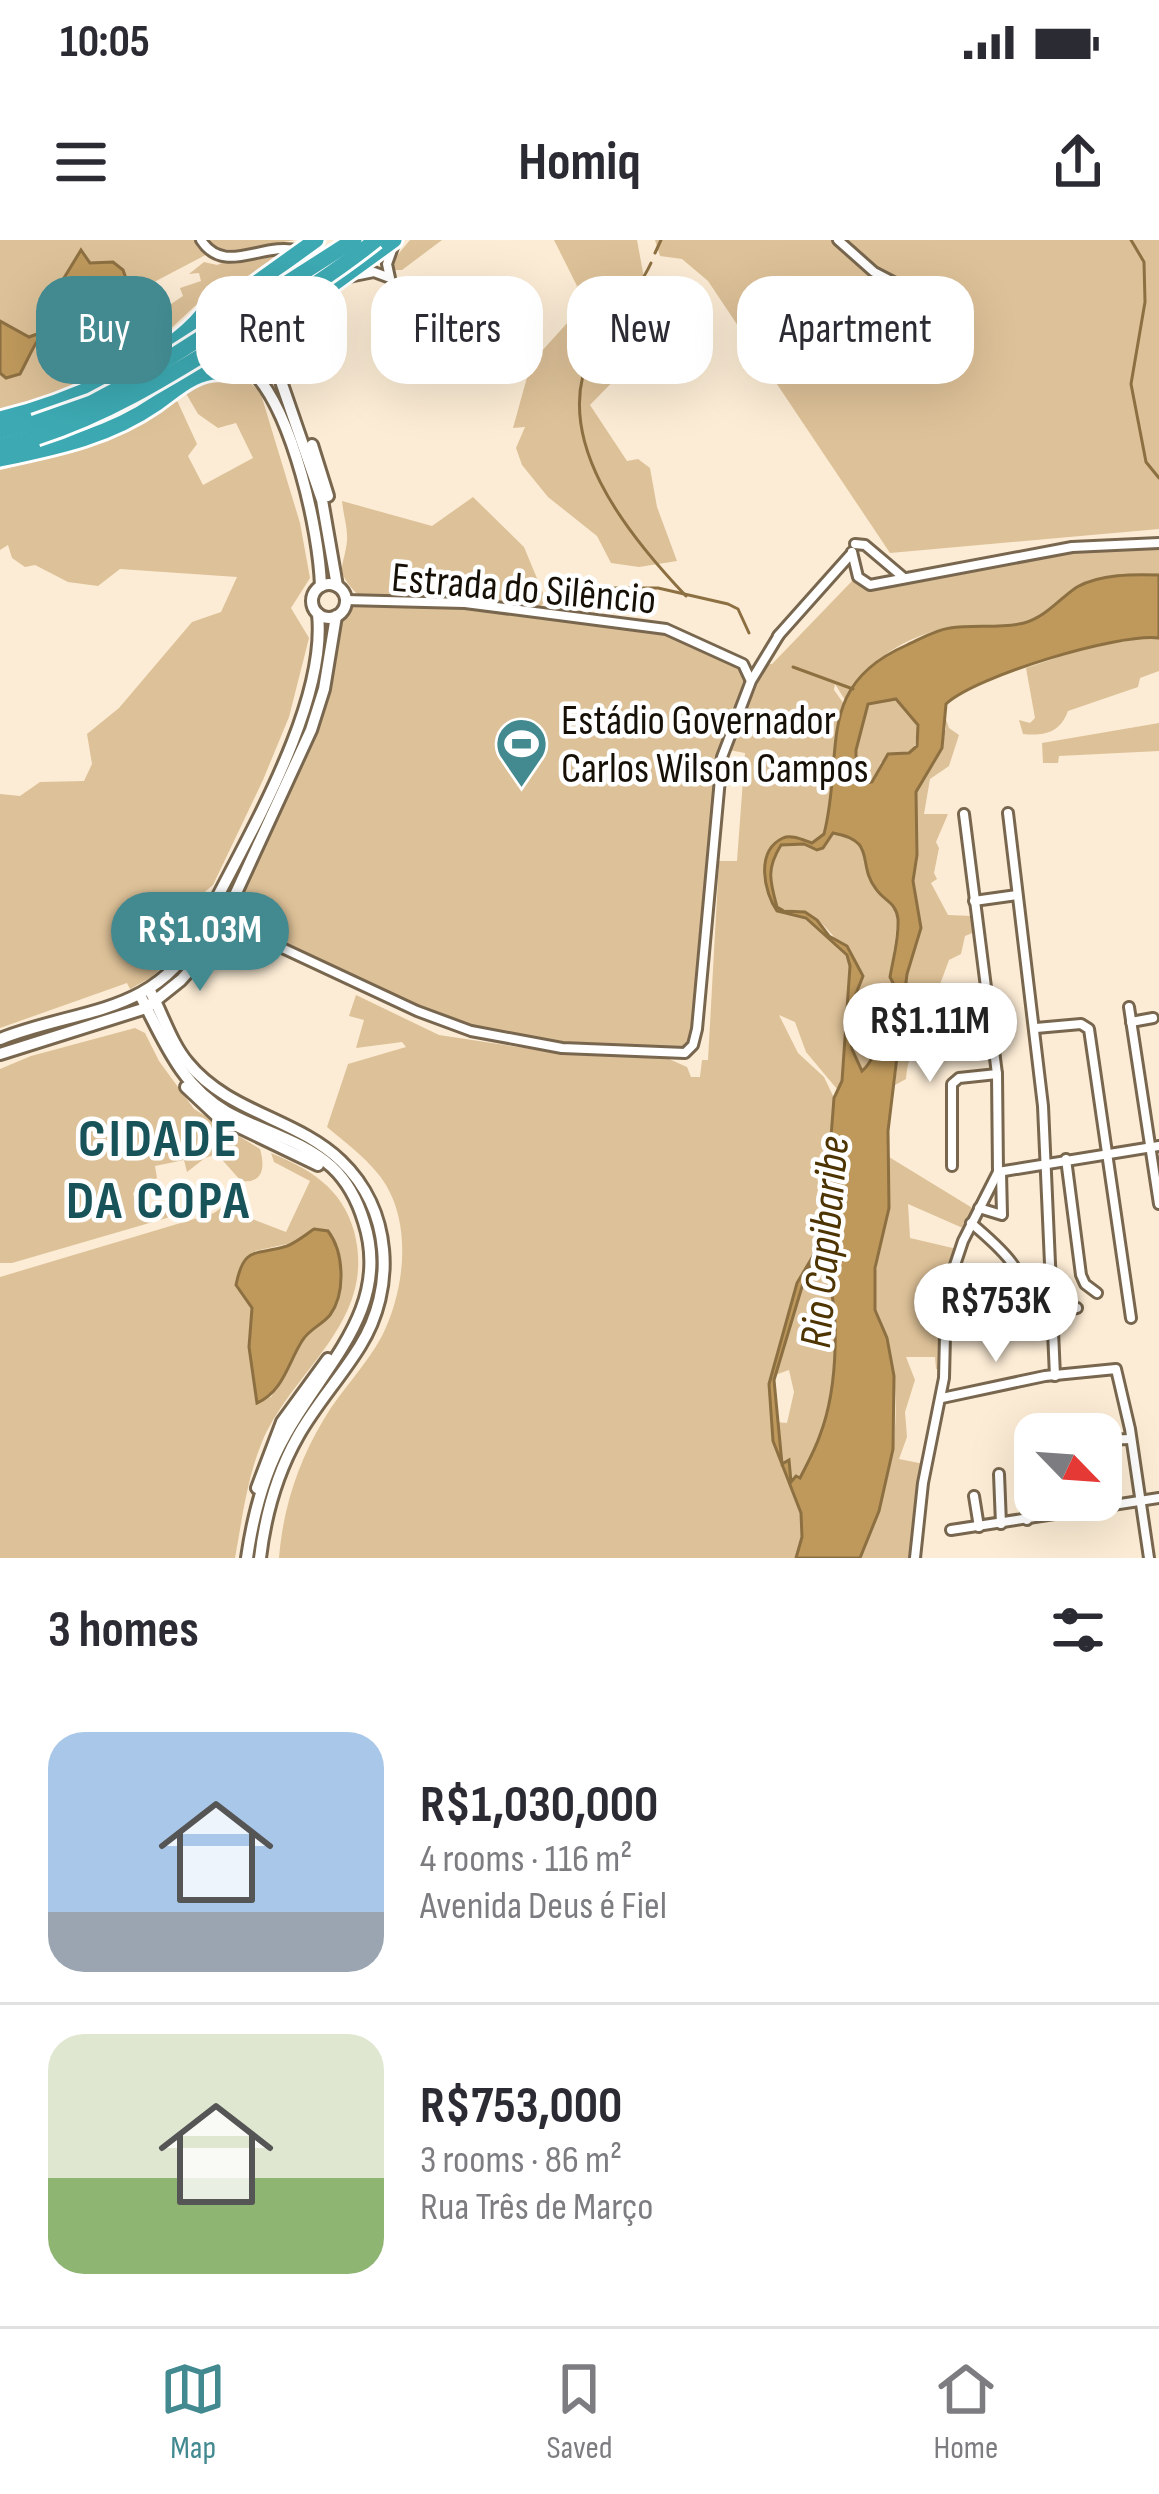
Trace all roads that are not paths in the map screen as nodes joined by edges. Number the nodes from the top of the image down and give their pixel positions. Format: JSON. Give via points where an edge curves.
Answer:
{"nodes":[{"id":1,"x":201,"y":240,"type":"edge"},
{"id":2,"x":316,"y":240,"type":"edge"},
{"id":3,"x":354,"y":240,"type":"edge"},
{"id":4,"x":376,"y":240,"type":"edge"},
{"id":5,"x":395,"y":240,"type":"edge"},
{"id":6,"x":838,"y":240,"type":"edge"},
{"id":7,"x":300,"y":251,"type":"junction"},
{"id":8,"x":266,"y":276,"type":"edge"},
{"id":9,"x":883,"y":276,"type":"edge"},
{"id":10,"x":347,"y":277,"type":"edge"},
{"id":11,"x":347,"y":278,"type":"edge"},
{"id":12,"x":196,"y":321,"type":"edge"},
{"id":13,"x":196,"y":376,"type":"edge"},
{"id":14,"x":261,"y":384,"type":"edge"},
{"id":15,"x":283,"y":384,"type":"edge"},
{"id":16,"x":0,"y":418,"type":"edge"},
{"id":17,"x":36,"y":430,"type":"junction"},
{"id":18,"x":0,"y":431,"type":"edge"},
{"id":19,"x":0,"y":446,"type":"edge"},
{"id":20,"x":0,"y":459,"type":"edge"},
{"id":21,"x":1159,"y":544,"type":"edge"},
{"id":22,"x":854,"y":548,"type":"junction"},
{"id":23,"x":905,"y":579,"type":"junction"},
{"id":24,"x":321,"y":586,"type":"junction"},
{"id":25,"x":337,"y":586,"type":"junction"},
{"id":26,"x":345,"y":600,"type":"junction"},
{"id":27,"x":318,"y":614,"type":"junction"},
{"id":28,"x":336,"y":616,"type":"junction"},
{"id":29,"x":779,"y":634,"type":"junction"},
{"id":30,"x":743,"y":664,"type":"junction"},
{"id":31,"x":751,"y":681,"type":"junction"},
{"id":32,"x":1008,"y":813,"type":"dead end"},
{"id":33,"x":964,"y":814,"type":"dead end"},
{"id":34,"x":1017,"y":895,"type":"junction"},
{"id":35,"x":216,"y":900,"type":"junction"},
{"id":36,"x":974,"y":901,"type":"junction"},
{"id":37,"x":230,"y":907,"type":"junction"},
{"id":38,"x":236,"y":926,"type":"junction"},
{"id":39,"x":201,"y":931,"type":"junction"},
{"id":40,"x":219,"y":938,"type":"junction"},
{"id":41,"x":148,"y":999,"type":"junction"},
{"id":42,"x":1129,"y":1007,"type":"dead end"},
{"id":43,"x":1153,"y":1018,"type":"dead end"},
{"id":44,"x":1131,"y":1022,"type":"junction"},
{"id":45,"x":1036,"y":1028,"type":"junction"},
{"id":46,"x":0,"y":1039,"type":"edge"},
{"id":47,"x":0,"y":1054,"type":"edge"},
{"id":48,"x":997,"y":1074,"type":"junction"},
{"id":49,"x":1155,"y":1147,"type":"edge"},
{"id":50,"x":1107,"y":1154,"type":"junction"},
{"id":51,"x":1066,"y":1159,"type":"junction"},
{"id":52,"x":1047,"y":1162,"type":"junction"},
{"id":53,"x":952,"y":1166,"type":"dead end"},
{"id":54,"x":999,"y":1172,"type":"junction"},
{"id":55,"x":1159,"y":1204,"type":"edge"},
{"id":56,"x":979,"y":1208,"type":"junction"},
{"id":57,"x":971,"y":1223,"type":"junction"},
{"id":58,"x":1024,"y":1287,"type":"junction"},
{"id":59,"x":995,"y":1288,"type":"dead end"},
{"id":60,"x":1097,"y":1293,"type":"dead end"},
{"id":61,"x":1078,"y":1308,"type":"dead end"},
{"id":62,"x":1052,"y":1310,"type":"junction"},
{"id":63,"x":1030,"y":1312,"type":"junction"},
{"id":64,"x":1132,"y":1318,"type":"dead end"},
{"id":65,"x":944,"y":1333,"type":"junction"},
{"id":66,"x":1055,"y":1376,"type":"junction"},
{"id":67,"x":941,"y":1398,"type":"junction"},
{"id":68,"x":1122,"y":1439,"type":"edge"},
{"id":69,"x":1131,"y":1439,"type":"junction"},
{"id":70,"x":999,"y":1474,"type":"dead end"},
{"id":71,"x":974,"y":1496,"type":"dead end"},
{"id":72,"x":1159,"y":1498,"type":"edge"},
{"id":73,"x":1140,"y":1501,"type":"junction"},
{"id":74,"x":1122,"y":1504,"type":"edge"},
{"id":75,"x":1020,"y":1521,"type":"edge"},
{"id":76,"x":1001,"y":1524,"type":"junction"},
{"id":77,"x":979,"y":1528,"type":"junction"},
{"id":78,"x":951,"y":1530,"type":"dead end"},
{"id":79,"x":248,"y":1558,"type":"edge"},
{"id":80,"x":260,"y":1558,"type":"edge"},
{"id":81,"x":915,"y":1558,"type":"edge"},
{"id":82,"x":1149,"y":1558,"type":"edge"}],
"edges":[{"from":1,"to":7,"type":"street","via":[[224,258],[281,246]]},
{"from":2,"to":7,"type":"highway"},
{"from":3,"to":17,"type":"highway","bridge":true,"via":[[138,378]]},
{"from":4,"to":17,"type":"highway","bridge":true,"via":[[142,393],[87,420]]},
{"from":5,"to":10,"type":"highway"},
{"from":5,"to":11,"type":"street","via":[[390,278]]},
{"from":6,"to":9,"type":"street"},
{"from":7,"to":8,"type":"highway"},
{"from":12,"to":16,"type":"highway","via":[[124,371]]},
{"from":13,"to":20,"type":"highway","via":[[88,440]]},
{"from":14,"to":24,"type":"main road","via":[[302,478]]},
{"from":15,"to":25,"type":"main road","via":[[322,500]]},
{"from":17,"to":18,"type":"highway"},
{"from":17,"to":19,"type":"highway"},
{"from":21,"to":23,"type":"street","via":[[1072,547]]},
{"from":22,"to":23,"type":"street","via":[[866,545]]},
{"from":22,"to":23,"type":"street","via":[[865,584]]},
{"from":22,"to":29,"type":"street"},
{"from":24,"to":25,"type":"main road"},
{"from":24,"to":27,"type":"main road","via":[[312,599]]},
{"from":25,"to":26,"type":"main road"},
{"from":26,"to":28,"type":"main road"},
{"from":26,"to":30,"type":"street","name":"Estrada do Silêncio","via":[[465,603],[666,629]]},
{"from":27,"to":28,"type":"main road"},
{"from":27,"to":35,"type":"main road","via":[[316,661],[298,727]]},
{"from":28,"to":37,"type":"main road","via":[[311,730]]},
{"from":29,"to":30,"type":"street"},
{"from":29,"to":31,"type":"street"},
{"from":30,"to":31,"type":"street"},
{"from":31,"to":38,"type":"street","via":[[722,757],[696,1037],[685,1053],[562,1048],[471,1031]]},
{"from":32,"to":34,"type":"street"},
{"from":33,"to":36,"type":"street"},
{"from":34,"to":36,"type":"street"},
{"from":34,"to":45,"type":"street"},
{"from":35,"to":37,"type":"main road"},
{"from":35,"to":39,"type":"main road","via":[[199,911]]},
{"from":36,"to":48,"type":"street"},
{"from":37,"to":38,"type":"main road"},
{"from":38,"to":40,"type":"main road"},
{"from":39,"to":40,"type":"main road"},
{"from":39,"to":41,"type":"main road"},
{"from":40,"to":41,"type":"main road"},
{"from":41,"to":46,"type":"main road"},
{"from":41,"to":47,"type":"main road"},
{"from":41,"to":79,"type":"main road","via":[[173,1063],[220,1108],[324,1161],[352,1194],[370,1248],[360,1318],[282,1441]]},
{"from":41,"to":80,"type":"main road","via":[[192,1068],[226,1097],[338,1157],[380,1226],[385,1266],[372,1324],[295,1440]]},
{"from":42,"to":44,"type":"street"},
{"from":43,"to":44,"type":"street"},
{"from":44,"to":49,"type":"street"},
{"from":45,"to":50,"type":"street","via":[[1088,1027]]},
{"from":45,"to":52,"type":"street"},
{"from":48,"to":53,"type":"street","via":[[952,1084]]},
{"from":48,"to":54,"type":"street"},
{"from":49,"to":50,"type":"street"},
{"from":49,"to":55,"type":"street"},
{"from":50,"to":51,"type":"street"},
{"from":50,"to":64,"type":"street"},
{"from":51,"to":52,"type":"street"},
{"from":51,"to":60,"type":"street","via":[[1081,1275]]},
{"from":52,"to":54,"type":"street"},
{"from":52,"to":62,"type":"street"},
{"from":54,"to":56,"type":"street"},
{"from":54,"to":56,"type":"street","via":[[1003,1215]]},
{"from":56,"to":57,"type":"street"},
{"from":57,"to":58,"type":"street","via":[[1016,1264]]},
{"from":57,"to":65,"type":"street","via":[[948,1282]]},
{"from":58,"to":59,"type":"street"},
{"from":58,"to":63,"type":"street"},
{"from":61,"to":62,"type":"street"},
{"from":62,"to":63,"type":"street"},
{"from":62,"to":66,"type":"street"},
{"from":63,"to":65,"type":"street"},
{"from":65,"to":67,"type":"street"},
{"from":66,"to":67,"type":"street"},
{"from":66,"to":69,"type":"street","via":[[1116,1370]]},
{"from":67,"to":81,"type":"street"},
{"from":68,"to":69,"type":"street"},
{"from":69,"to":73,"type":"street"},
{"from":70,"to":76,"type":"street"},
{"from":71,"to":77,"type":"street"},
{"from":72,"to":73,"type":"street"},
{"from":73,"to":74,"type":"street"},
{"from":73,"to":82,"type":"street"},
{"from":75,"to":76,"type":"street"},
{"from":76,"to":77,"type":"street"},
{"from":77,"to":78,"type":"street"}]}
